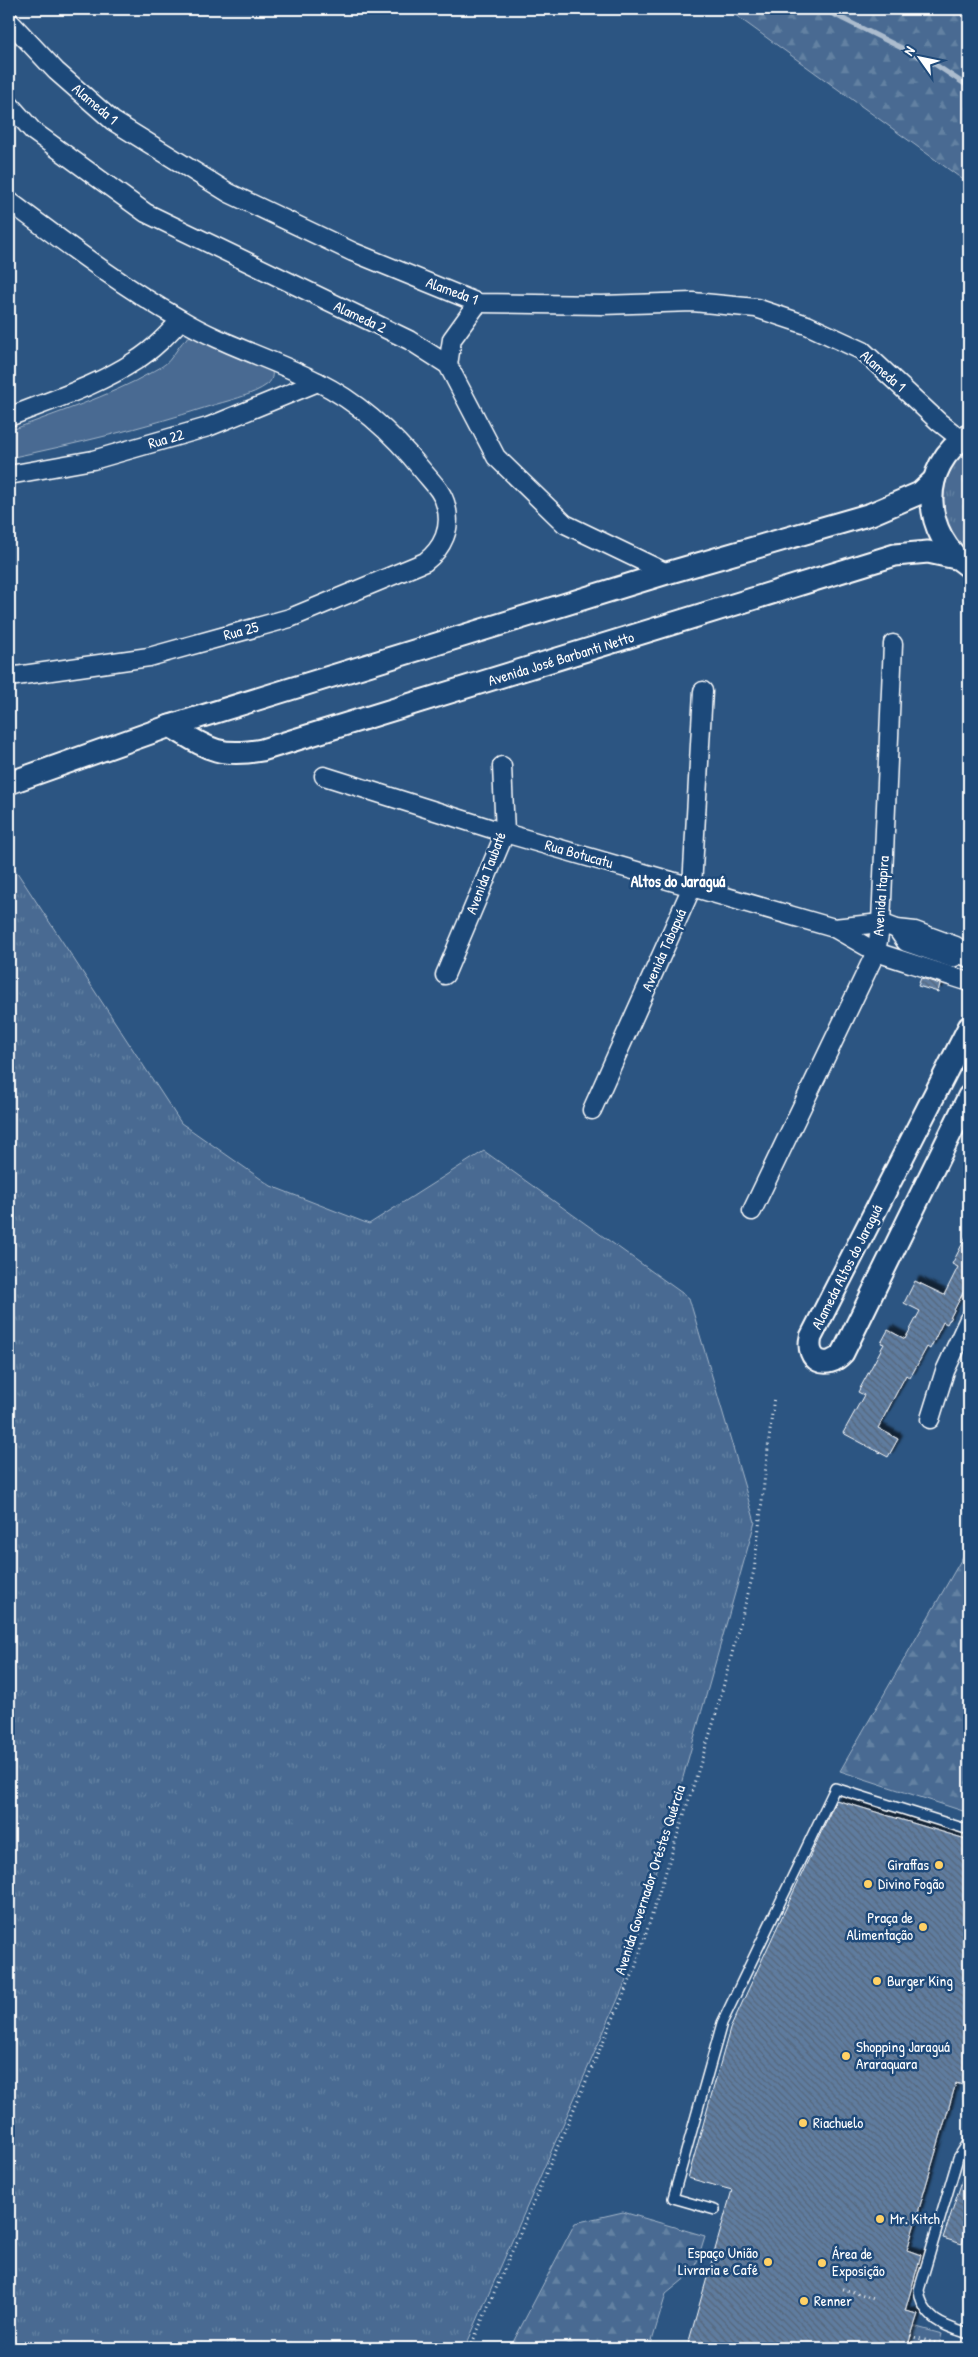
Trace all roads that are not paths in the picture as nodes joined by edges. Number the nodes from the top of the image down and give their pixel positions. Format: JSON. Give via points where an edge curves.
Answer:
{"nodes":[{"id":1,"x":9,"y":21,"type":"edge"},
{"id":2,"x":9,"y":104,"type":"edge"},
{"id":3,"x":9,"y":201,"type":"edge"},
{"id":4,"x":478,"y":303,"type":"junction"},
{"id":5,"x":181,"y":320,"type":"junction"},
{"id":6,"x":448,"y":365,"type":"junction"},
{"id":7,"x":318,"y":382,"type":"junction"},
{"id":8,"x":9,"y":417,"type":"edge"},
{"id":9,"x":965,"y":437,"type":"edge"},
{"id":10,"x":9,"y":475,"type":"edge"},
{"id":11,"x":934,"y":480,"type":"junction"},
{"id":12,"x":962,"y":562,"type":"edge"},
{"id":13,"x":667,"y":573,"type":"junction"},
{"id":14,"x":893,"y":644,"type":"dead end"},
{"id":15,"x":9,"y":677,"type":"edge"},
{"id":16,"x":703,"y":691,"type":"dead end"},
{"id":17,"x":170,"y":726,"type":"junction"},
{"id":18,"x":502,"y":766,"type":"dead end"},
{"id":19,"x":324,"y":776,"type":"dead end"},
{"id":20,"x":9,"y":783,"type":"edge"},
{"id":21,"x":505,"y":833,"type":"junction"},
{"id":22,"x":692,"y":887,"type":"junction"},
{"id":23,"x":889,"y":926,"type":"junction"},
{"id":24,"x":834,"y":928,"type":"junction"},
{"id":25,"x":876,"y":952,"type":"junction"},
{"id":26,"x":965,"y":956,"type":"edge"},
{"id":27,"x":445,"y":974,"type":"dead end"},
{"id":28,"x":969,"y":982,"type":"edge"},
{"id":29,"x":969,"y":1026,"type":"edge"},
{"id":30,"x":969,"y":1096,"type":"edge"},
{"id":31,"x":592,"y":1110,"type":"dead end"},
{"id":32,"x":752,"y":1211,"type":"dead end"},
{"id":33,"x":969,"y":1319,"type":"edge"},
{"id":34,"x":930,"y":1420,"type":"dead end"},
{"id":35,"x":969,"y":1830,"type":"edge"},
{"id":36,"x":969,"y":2141,"type":"edge"},
{"id":37,"x":715,"y":2210,"type":"dead end"},
{"id":38,"x":969,"y":2334,"type":"edge"}],
"edges":[{"from":1,"to":4,"type":"street","name":"Alameda 1","via":[[56,71],[113,121],[229,193],[353,252]]},
{"from":2,"to":6,"type":"street","name":"Alameda 2","via":[[33,131],[146,213],[409,340]]},
{"from":3,"to":5,"type":"street"},
{"from":4,"to":6,"type":"street","via":[[452,339]]},
{"from":4,"to":9,"type":"street","name":"Alameda 1","via":[[602,305],[693,302],[756,308],[807,325],[863,351],[939,422]]},
{"from":5,"to":7,"type":"street"},
{"from":5,"to":8,"type":"street","via":[[136,361],[110,376]]},
{"from":6,"to":13,"type":"street","name":"Alameda 2","via":[[496,457],[565,524]]},
{"from":7,"to":10,"type":"street","name":"Rua 22","via":[[208,427],[93,460]]},
{"from":7,"to":15,"type":"street","name":"Rua 25","via":[[362,409],[400,443],[443,497],[447,529],[442,544],[425,562],[290,618],[149,657]]},
{"from":9,"to":11,"type":"street","via":[[944,458]]},
{"from":11,"to":12,"type":"street","via":[[931,501],[934,522],[942,541]]},
{"from":11,"to":13,"type":"street","via":[[920,493],[871,514]]},
{"from":12,"to":17,"type":"street","name":"Avenida José Barbanti Netto","via":[[928,552],[895,555],[262,750],[230,754],[214,751]]},
{"from":13,"to":17,"type":"street"},
{"from":14,"to":23,"type":"street","name":"Avenida Itapira"},
{"from":16,"to":22,"type":"street","name":"Avenida Tabapuá"},
{"from":17,"to":20,"type":"street"},
{"from":18,"to":21,"type":"street","name":"Avenida Taubaté"},
{"from":19,"to":21,"type":"street","name":"Rua Botucatu"},
{"from":21,"to":22,"type":"street","name":"Rua Botucatu"},
{"from":21,"to":27,"type":"street","name":"Avenida Taubaté"},
{"from":22,"to":24,"type":"street","name":"Rua Botucatu"},
{"from":22,"to":31,"type":"street","name":"Avenida Tabapuá"},
{"from":23,"to":24,"type":"street","name":"Rua Botucatu"},
{"from":23,"to":25,"type":"street","name":"Avenida Itapira"},
{"from":23,"to":26,"type":"street","name":"Rua Botucatu","via":[[915,931],[956,946]]},
{"from":24,"to":25,"type":"street","name":"Rua Botucatu"},
{"from":25,"to":28,"type":"street","name":"Rua Botucatu"},
{"from":25,"to":32,"type":"street","name":"Avenida Itapira"},
{"from":29,"to":30,"type":"street","name":"Alameda Altos do Jaraguá","via":[[812,1337],[810,1349],[823,1362],[832,1362],[842,1353]]},
{"from":33,"to":34,"type":"street","via":[[945,1371]]},
{"from":35,"to":37,"type":"lane","via":[[835,1788],[720,2032],[673,2198]]},
{"from":36,"to":38,"type":"lane","via":[[958,2158],[919,2290],[924,2308],[932,2319],[942,2326]]}]}
